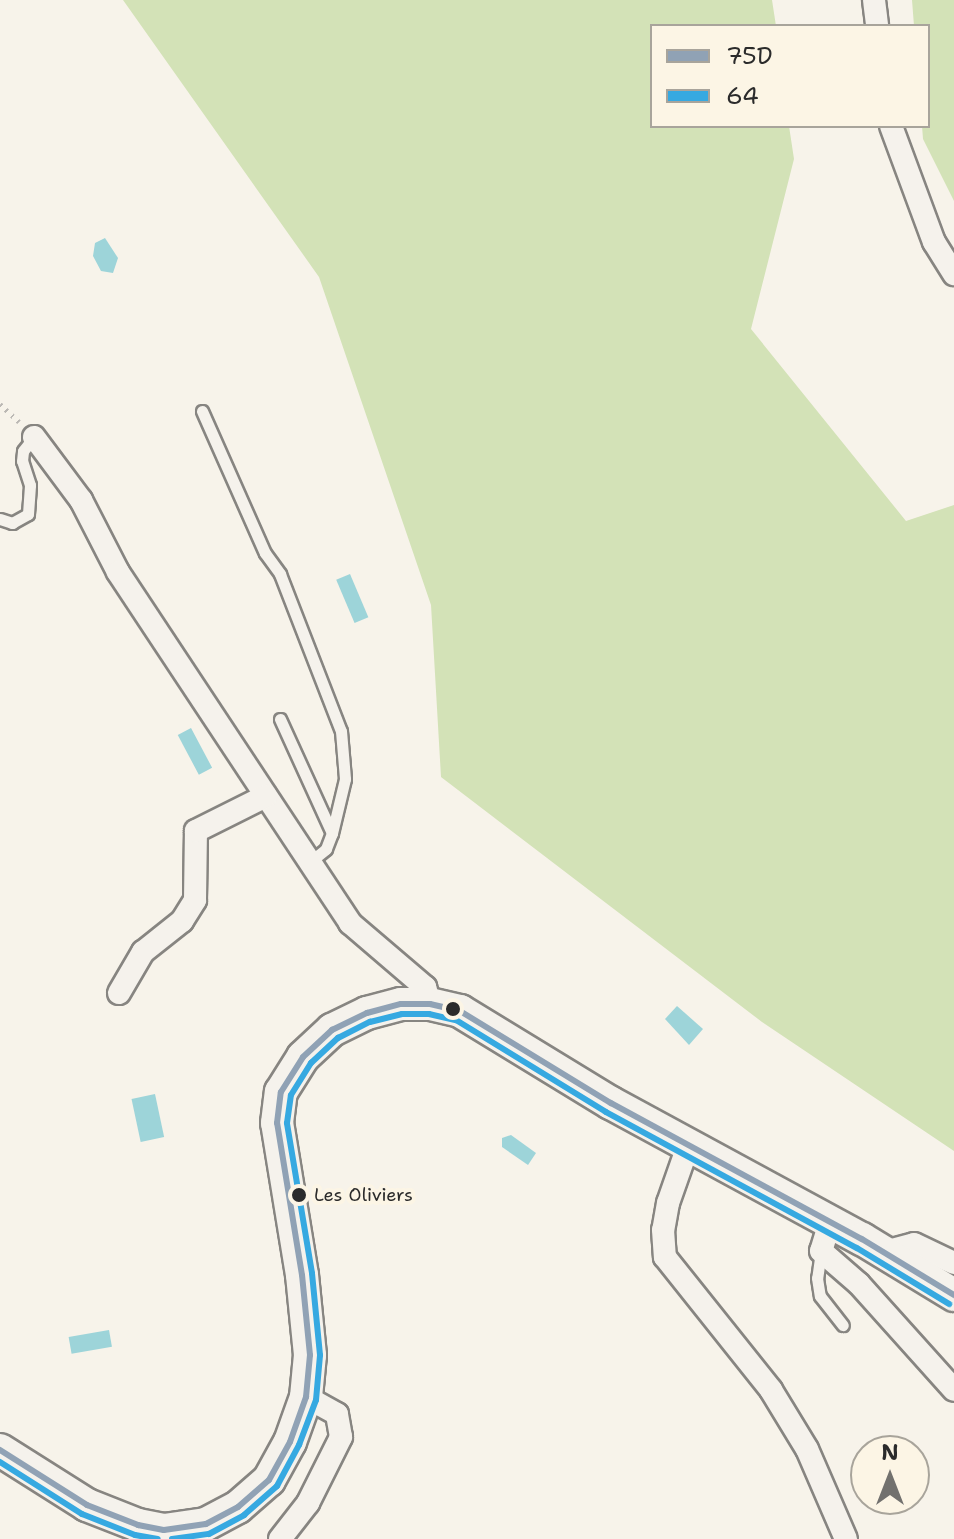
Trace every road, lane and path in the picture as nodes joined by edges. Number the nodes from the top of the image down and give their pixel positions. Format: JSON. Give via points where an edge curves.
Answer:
{"nodes":[{"id":1,"x":874,"y":0,"type":"edge"},
{"id":2,"x":877,"y":24,"type":"edge"},
{"id":3,"x":892,"y":128,"type":"edge"},
{"id":4,"x":954,"y":274,"type":"edge"},
{"id":5,"x":202,"y":411,"type":"dead end"},
{"id":6,"x":34,"y":437,"type":"joint"},
{"id":7,"x":0,"y":519,"type":"edge"},
{"id":8,"x":280,"y":719,"type":"dead end"},
{"id":9,"x":266,"y":796,"type":"junction"},
{"id":10,"x":332,"y":833,"type":"junction"},
{"id":11,"x":309,"y":863,"type":"junction"},
{"id":12,"x":119,"y":993,"type":"dead end"},
{"id":13,"x":430,"y":1004,"type":"junction"},
{"id":14,"x":688,"y":1146,"type":"junction"},
{"id":15,"x":826,"y":1236,"type":"junction"},
{"id":16,"x":885,"y":1252,"type":"junction"},
{"id":17,"x":954,"y":1263,"type":"edge"},
{"id":18,"x":954,"y":1295,"type":"edge"},
{"id":19,"x":843,"y":1325,"type":"dead end"},
{"id":20,"x":954,"y":1390,"type":"edge"},
{"id":21,"x":306,"y":1397,"type":"junction"},
{"id":22,"x":0,"y":1450,"type":"edge"},
{"id":23,"x":280,"y":1539,"type":"edge"},
{"id":24,"x":846,"y":1539,"type":"edge"}],
"edges":[{"from":1,"to":2,"type":"street"},
{"from":3,"to":4,"type":"street","via":[[934,242]]},
{"from":5,"to":10,"type":"lane","via":[[265,553],[280,574],[341,731],[345,779]]},
{"from":6,"to":7,"type":"lane","via":[[22,461],[30,485],[28,514],[12,523]]},
{"from":6,"to":9,"type":"street","via":[[81,500],[118,572]]},
{"from":8,"to":10,"type":"lane"},
{"from":9,"to":11,"type":"street"},
{"from":9,"to":12,"type":"street","via":[[196,831],[195,900],[182,921],[143,952]]},
{"from":10,"to":11,"type":"lane","via":[[326,849]]},
{"from":11,"to":13,"type":"street","via":[[350,923],[425,987]]},
{"from":13,"to":14,"type":"street","via":[[460,1011]]},
{"from":13,"to":21,"type":"street","via":[[401,1004],[367,1013],[332,1030],[303,1057],[281,1092],[277,1123],[308,1320]]},
{"from":14,"to":15,"type":"street"},
{"from":14,"to":24,"type":"street","via":[[668,1203],[665,1257],[771,1390],[807,1449]]},
{"from":15,"to":16,"type":"street"},
{"from":15,"to":19,"type":"lane","via":[[817,1278],[820,1296]]},
{"from":15,"to":20,"type":"street","via":[[859,1284]]},
{"from":16,"to":17,"type":"street","via":[[914,1244]]},
{"from":16,"to":18,"type":"street"},
{"from":21,"to":22,"type":"street","via":[[269,1480],[238,1507],[185,1530],[138,1525],[87,1505]]},
{"from":21,"to":23,"type":"street","via":[[337,1414],[341,1437],[308,1503]]}]}
